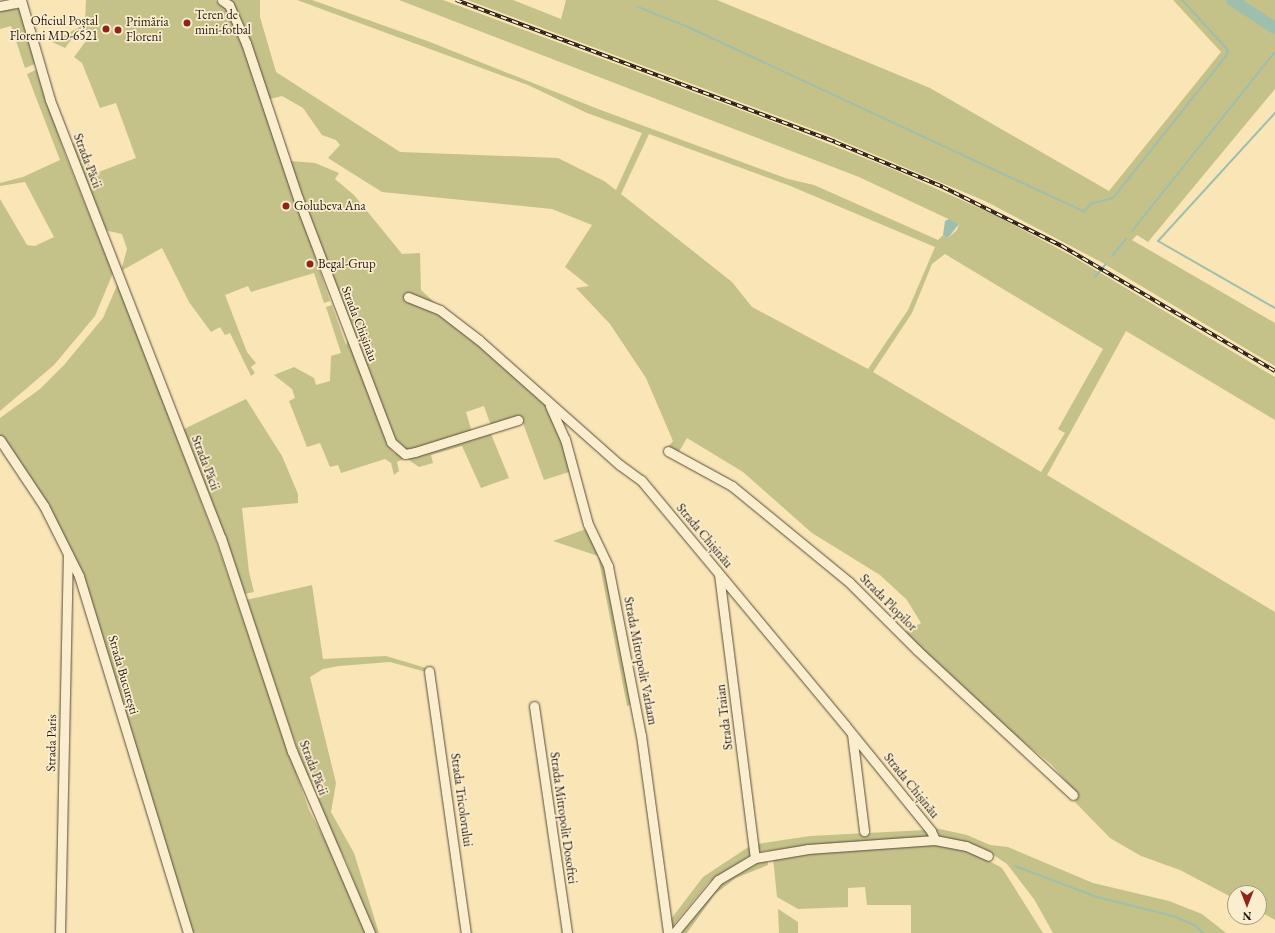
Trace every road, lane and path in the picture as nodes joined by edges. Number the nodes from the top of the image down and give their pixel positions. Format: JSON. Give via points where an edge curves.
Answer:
{"nodes":[{"id":1,"x":222,"y":0,"type":"edge"},
{"id":2,"x":21,"y":1,"type":"edge"},
{"id":3,"x":0,"y":6,"type":"edge"},
{"id":4,"x":408,"y":298,"type":"dead end"},
{"id":5,"x":549,"y":403,"type":"junction"},
{"id":6,"x":518,"y":420,"type":"dead end"},
{"id":7,"x":0,"y":440,"type":"edge"},
{"id":8,"x":668,"y":451,"type":"dead end"},
{"id":9,"x":68,"y":553,"type":"junction"},
{"id":10,"x":718,"y":573,"type":"junction"},
{"id":11,"x":429,"y":671,"type":"dead end"},
{"id":12,"x":534,"y":706,"type":"dead end"},
{"id":13,"x":852,"y":734,"type":"junction"},
{"id":14,"x":1073,"y":795,"type":"dead end"},
{"id":15,"x":864,"y":831,"type":"dead end"},
{"id":16,"x":935,"y":840,"type":"junction"},
{"id":17,"x":988,"y":856,"type":"dead end"},
{"id":18,"x":755,"y":858,"type":"junction"},
{"id":19,"x":60,"y":933,"type":"edge"},
{"id":20,"x":188,"y":933,"type":"edge"},
{"id":21,"x":370,"y":933,"type":"edge"},
{"id":22,"x":466,"y":933,"type":"edge"},
{"id":23,"x":567,"y":933,"type":"edge"},
{"id":24,"x":668,"y":933,"type":"edge"},
{"id":25,"x":674,"y":933,"type":"edge"}],
"edges":[{"from":1,"to":6,"type":"street","name":"Strada Chișinău","via":[[229,5],[246,43],[296,192],[391,442],[405,454]]},
{"from":2,"to":3,"type":"street"},
{"from":2,"to":21,"type":"street","name":"Strada Păcii","via":[[50,100],[221,538],[292,751]]},
{"from":4,"to":5,"type":"street","name":"Strada Chișinău","via":[[440,310],[513,369]]},
{"from":5,"to":10,"type":"street","name":"Strada Chișinău","via":[[641,480]]},
{"from":5,"to":24,"type":"street","name":"Strada Mitropolit Varlaam","via":[[565,439],[588,524],[608,566],[641,735]]},
{"from":7,"to":9,"type":"street","name":"Strada București","via":[[28,478]]},
{"from":8,"to":14,"type":"street","name":"Strada Plopilor","via":[[732,486],[849,582],[917,650]]},
{"from":9,"to":19,"type":"street","name":"Strada Paris"},
{"from":9,"to":20,"type":"street","name":"Strada București","via":[[88,605]]},
{"from":10,"to":13,"type":"street","name":"Strada Chișinău"},
{"from":10,"to":18,"type":"street","name":"Strada Traian"},
{"from":11,"to":22,"type":"street","name":"Strada Tricolorului"},
{"from":12,"to":23,"type":"street","name":"Strada Mitropolit Dosoftei"},
{"from":13,"to":15,"type":"street"},
{"from":13,"to":16,"type":"street","name":"Strada Chișinău","via":[[931,831]]},
{"from":16,"to":17,"type":"street","name":"Strada Chișinău","via":[[966,846]]},
{"from":16,"to":18,"type":"street","name":"Strada Chișinău","via":[[808,849]]},
{"from":18,"to":25,"type":"street","name":"Strada Chișinău","via":[[718,880]]}]}
